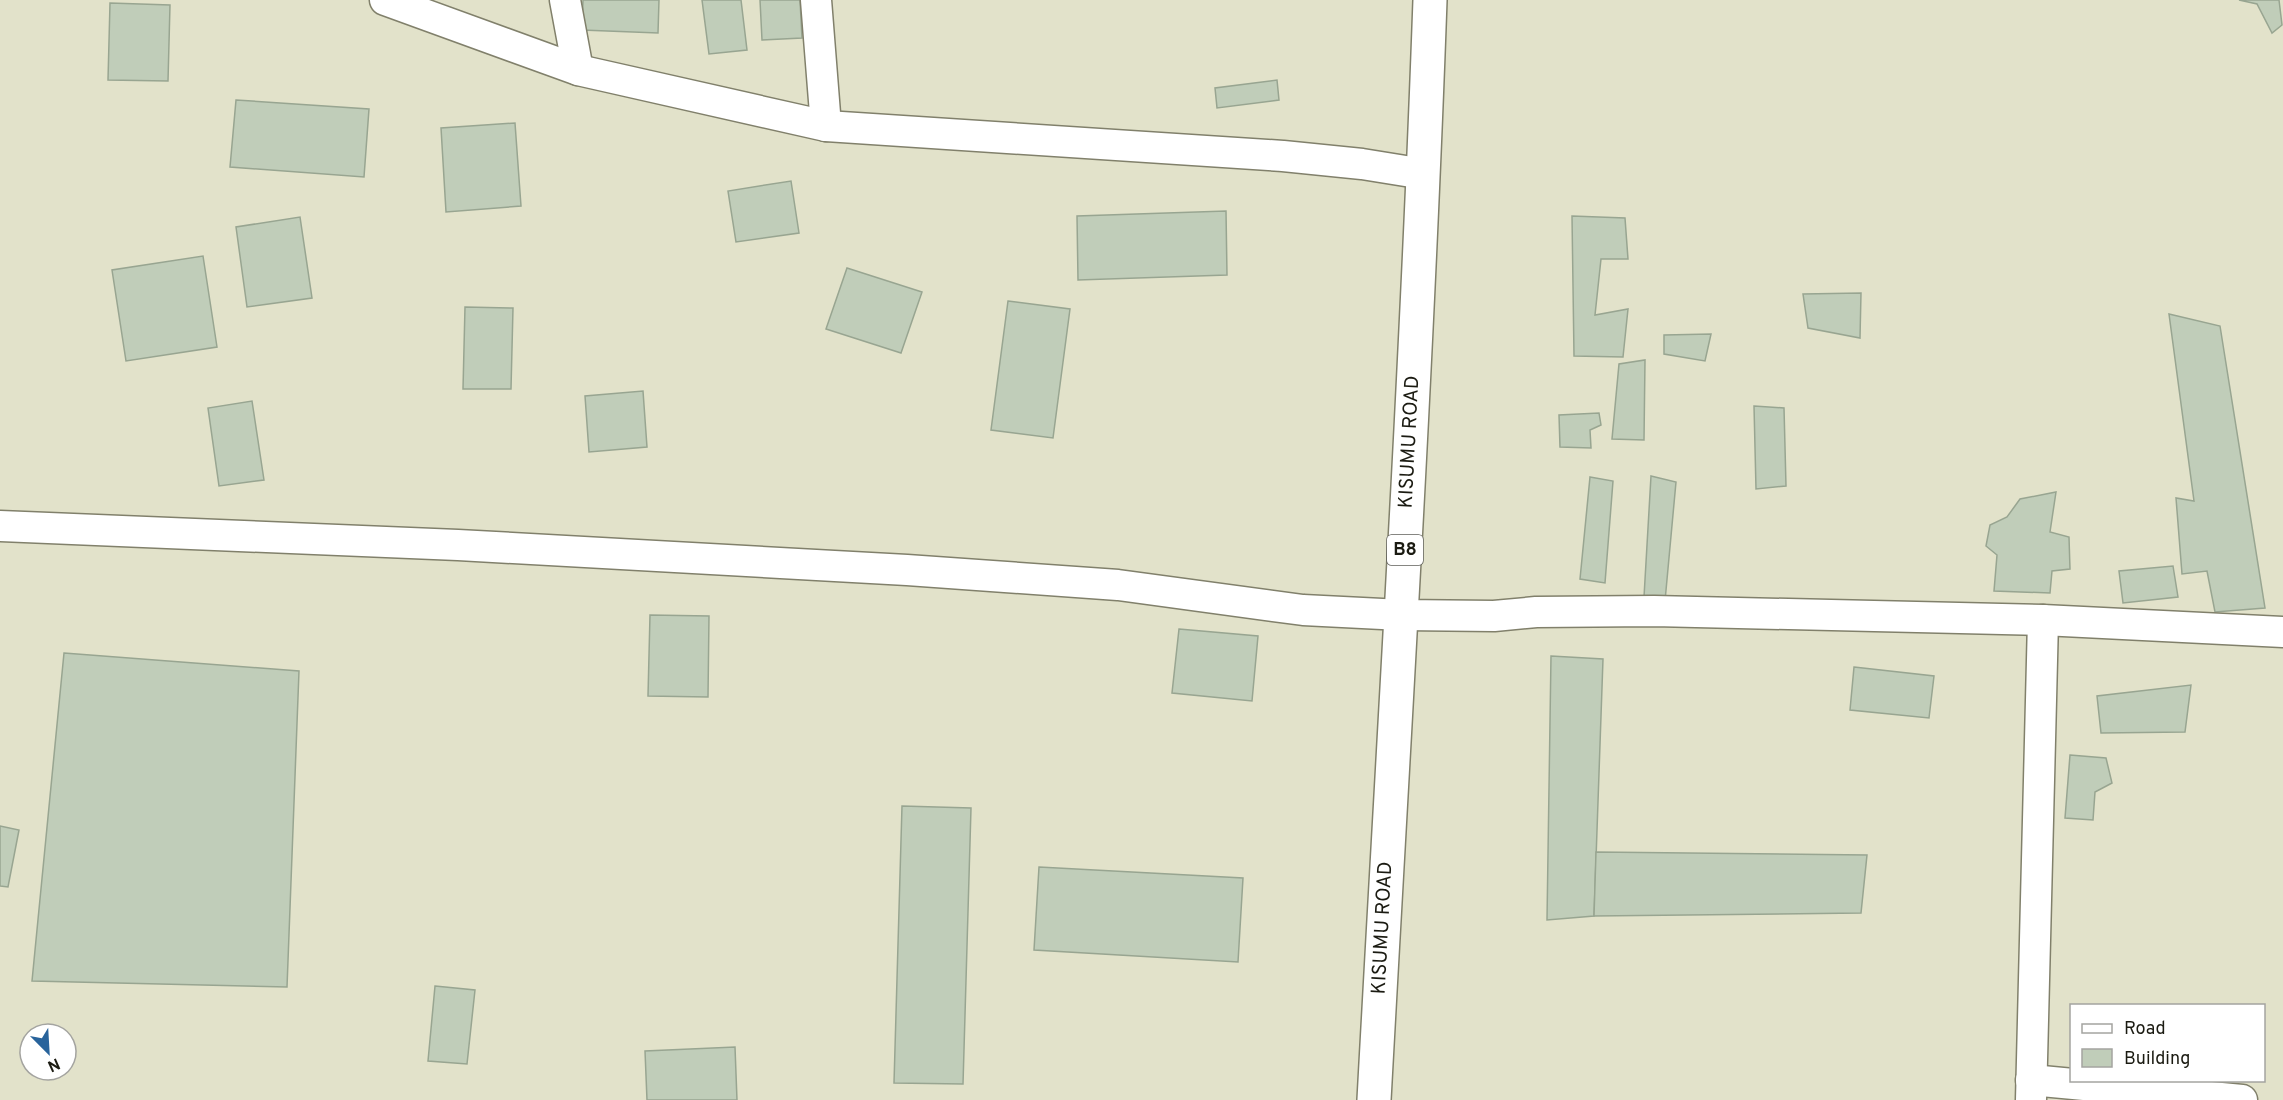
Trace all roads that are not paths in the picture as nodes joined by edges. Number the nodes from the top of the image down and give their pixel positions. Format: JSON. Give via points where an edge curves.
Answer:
{"nodes":[{"id":1,"x":385,"y":0,"type":"edge"},
{"id":2,"x":565,"y":0,"type":"edge"},
{"id":3,"x":816,"y":0,"type":"edge"},
{"id":4,"x":1430,"y":0,"type":"edge"},
{"id":5,"x":578,"y":70,"type":"junction"},
{"id":6,"x":826,"y":126,"type":"junction"},
{"id":7,"x":1424,"y":174,"type":"junction"},
{"id":8,"x":0,"y":526,"type":"edge"},
{"id":9,"x":1401,"y":615,"type":"junction"},
{"id":10,"x":2043,"y":620,"type":"junction"},
{"id":11,"x":2283,"y":633,"type":"edge"},
{"id":12,"x":2031,"y":1090,"type":"edge"},
{"id":13,"x":1374,"y":1100,"type":"edge"},
{"id":14,"x":2242,"y":1100,"type":"edge"}],
"edges":[{"from":1,"to":5,"type":"street"},
{"from":2,"to":5,"type":"street"},
{"from":3,"to":6,"type":"street"},
{"from":4,"to":7,"type":"highway","name":"KISUMU ROAD","number":"B8"},
{"from":5,"to":6,"type":"street"},
{"from":6,"to":7,"type":"street","via":[[1283,156]]},
{"from":7,"to":9,"type":"highway","name":"KISUMU ROAD","number":"B8"},
{"from":8,"to":9,"type":"street","via":[[458,545],[907,570],[1118,585],[1304,610]]},
{"from":9,"to":10,"type":"street","via":[[1654,611]]},
{"from":9,"to":13,"type":"highway","name":"KISUMU ROAD","number":"B8"},
{"from":10,"to":11,"type":"street"},
{"from":10,"to":12,"type":"street"},
{"from":12,"to":14,"type":"street"}]}
